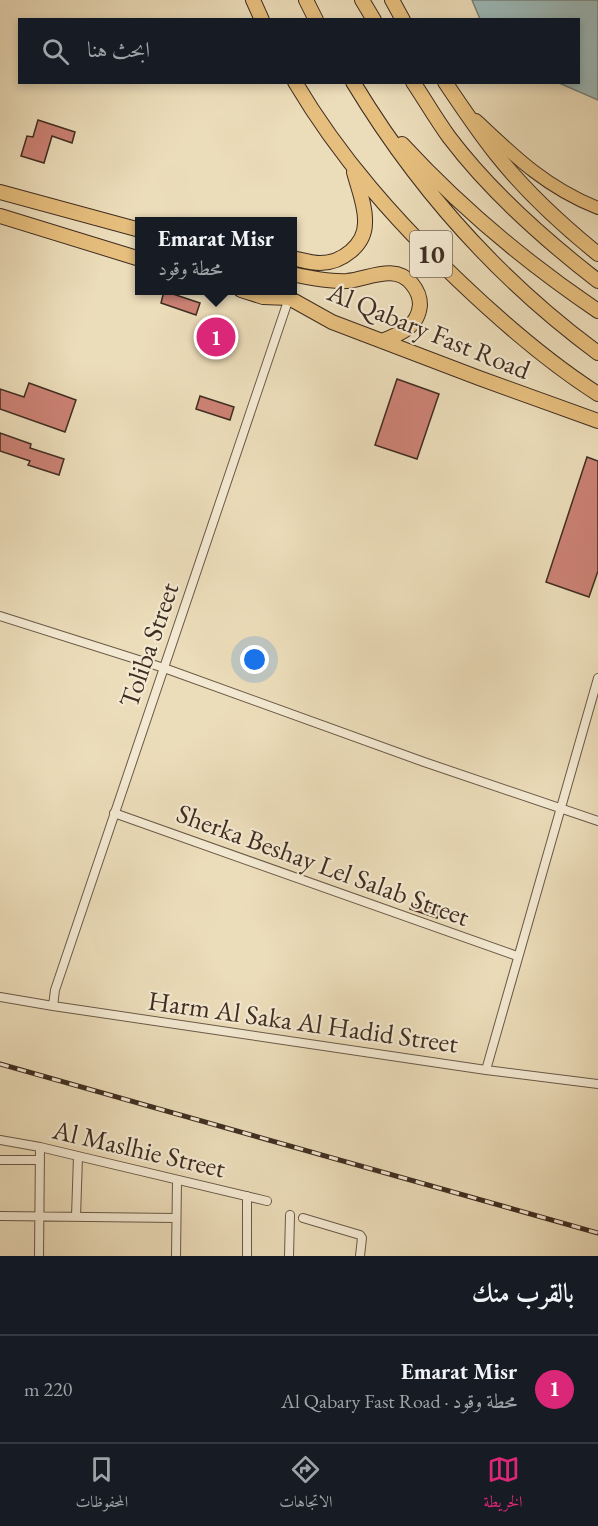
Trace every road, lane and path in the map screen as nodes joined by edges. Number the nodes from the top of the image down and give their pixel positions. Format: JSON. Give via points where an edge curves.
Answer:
{"nodes":[{"id":1,"x":253,"y":0,"type":"edge"},
{"id":2,"x":306,"y":0,"type":"edge"},
{"id":3,"x":362,"y":0,"type":"edge"},
{"id":4,"x":392,"y":0,"type":"edge"},
{"id":5,"x":261,"y":18,"type":"edge"},
{"id":6,"x":315,"y":18,"type":"edge"},
{"id":7,"x":373,"y":18,"type":"edge"},
{"id":8,"x":402,"y":18,"type":"edge"},
{"id":9,"x":296,"y":84,"type":"edge"},
{"id":10,"x":354,"y":84,"type":"edge"},
{"id":11,"x":414,"y":84,"type":"edge"},
{"id":12,"x":446,"y":84,"type":"edge"},
{"id":13,"x":366,"y":104,"type":"junction"},
{"id":14,"x":462,"y":107,"type":"junction"},
{"id":15,"x":353,"y":167,"type":"junction"},
{"id":16,"x":0,"y":192,"type":"edge"},
{"id":17,"x":598,"y":208,"type":"edge"},
{"id":18,"x":0,"y":216,"type":"edge"},
{"id":19,"x":135,"y":229,"type":"edge"},
{"id":20,"x":598,"y":254,"type":"edge"},
{"id":21,"x":135,"y":257,"type":"edge"},
{"id":22,"x":297,"y":259,"type":"edge"},
{"id":23,"x":297,"y":275,"type":"edge"},
{"id":24,"x":598,"y":281,"type":"edge"},
{"id":25,"x":256,"y":295,"type":"edge"},
{"id":26,"x":289,"y":298,"type":"junction"},
{"id":27,"x":598,"y":311,"type":"edge"},
{"id":28,"x":382,"y":341,"type":"junction"},
{"id":29,"x":598,"y":353,"type":"edge"},
{"id":30,"x":598,"y":394,"type":"edge"},
{"id":31,"x":598,"y":421,"type":"edge"},
{"id":32,"x":0,"y":616,"type":"edge"},
{"id":33,"x":164,"y":668,"type":"junction"},
{"id":34,"x":598,"y":678,"type":"edge"},
{"id":35,"x":562,"y":808,"type":"junction"},
{"id":36,"x":114,"y":813,"type":"junction"},
{"id":37,"x":598,"y":821,"type":"edge"},
{"id":38,"x":518,"y":956,"type":"junction"},
{"id":39,"x":1,"y":998,"type":"edge"},
{"id":40,"x":53,"y":1006,"type":"junction"},
{"id":41,"x":486,"y":1070,"type":"junction"},
{"id":42,"x":598,"y":1084,"type":"edge"},
{"id":43,"x":0,"y":1140,"type":"edge"},
{"id":44,"x":40,"y":1147,"type":"junction"},
{"id":45,"x":78,"y":1156,"type":"junction"},
{"id":46,"x":0,"y":1160,"type":"edge"},
{"id":47,"x":40,"y":1160,"type":"junction"},
{"id":48,"x":177,"y":1180,"type":"junction"},
{"id":49,"x":247,"y":1196,"type":"junction"},
{"id":50,"x":267,"y":1201,"type":"dead end"},
{"id":51,"x":290,"y":1215,"type":"dead end"},
{"id":52,"x":0,"y":1216,"type":"edge"},
{"id":53,"x":40,"y":1216,"type":"junction"},
{"id":54,"x":76,"y":1217,"type":"junction"},
{"id":55,"x":176,"y":1218,"type":"junction"},
{"id":56,"x":303,"y":1218,"type":"dead end"},
{"id":57,"x":39,"y":1256,"type":"edge"},
{"id":58,"x":176,"y":1256,"type":"edge"},
{"id":59,"x":247,"y":1256,"type":"edge"},
{"id":60,"x":289,"y":1256,"type":"edge"},
{"id":61,"x":360,"y":1256,"type":"edge"}],
"edges":[{"from":1,"to":5,"type":"highway"},
{"from":2,"to":6,"type":"highway"},
{"from":3,"to":7,"type":"highway"},
{"from":4,"to":8,"type":"highway"},
{"from":9,"to":15,"type":"highway","number":"10"},
{"from":10,"to":13,"type":"highway","number":"10"},
{"from":11,"to":24,"type":"highway","via":[[448,135],[483,177]]},
{"from":12,"to":14,"type":"highway"},
{"from":13,"to":27,"type":"highway","via":[[468,210]]},
{"from":13,"to":29,"type":"highway","number":"10","via":[[421,182],[473,243],[531,300]]},
{"from":14,"to":17,"type":"main road","via":[[535,174]]},
{"from":14,"to":20,"type":"highway","via":[[517,179]]},
{"from":15,"to":22,"type":"highway","name":"Al Qabary Fast Road","via":[[365,221],[360,241],[343,256],[328,262]]},
{"from":15,"to":30,"type":"highway","number":"10","via":[[420,243],[497,317]]},
{"from":16,"to":19,"type":"highway"},
{"from":18,"to":21,"type":"highway"},
{"from":23,"to":28,"type":"highway","via":[[340,281],[384,273],[404,276],[420,301],[416,320],[409,328]]},
{"from":25,"to":26,"type":"highway","name":"Al Qabary Fast Road"},
{"from":26,"to":28,"type":"highway","name":"Al Qabary Fast Road","via":[[332,322]]},
{"from":26,"to":33,"type":"street","name":"Toliba Street"},
{"from":28,"to":31,"type":"highway","name":"Al Qabary Fast Road"},
{"from":32,"to":33,"type":"street"},
{"from":33,"to":35,"type":"street"},
{"from":33,"to":36,"type":"street","name":"Toliba Street"},
{"from":34,"to":35,"type":"street"},
{"from":35,"to":37,"type":"street"},
{"from":35,"to":38,"type":"street"},
{"from":36,"to":38,"type":"street","name":"Sherka Beshay Lel Salab Street"},
{"from":36,"to":40,"type":"street","name":"Toliba Street"},
{"from":38,"to":41,"type":"street"},
{"from":39,"to":40,"type":"street","name":"Harm Al Saka Al Hadid Street"},
{"from":40,"to":41,"type":"street","name":"Harm Al Saka Al Hadid Street"},
{"from":41,"to":42,"type":"street","name":"Harm Al Saka Al Hadid Street"},
{"from":43,"to":44,"type":"street","name":"Al Maslhie Street"},
{"from":44,"to":45,"type":"street","name":"Al Maslhie Street"},
{"from":44,"to":47,"type":"street"},
{"from":45,"to":48,"type":"street","name":"Al Maslhie Street"},
{"from":45,"to":54,"type":"street"},
{"from":46,"to":47,"type":"street"},
{"from":47,"to":53,"type":"street"},
{"from":48,"to":49,"type":"street","name":"Al Maslhie Street"},
{"from":48,"to":55,"type":"street"},
{"from":49,"to":50,"type":"street","name":"Al Maslhie Street"},
{"from":49,"to":59,"type":"street"},
{"from":51,"to":60,"type":"street"},
{"from":52,"to":53,"type":"street"},
{"from":53,"to":54,"type":"street"},
{"from":53,"to":57,"type":"street"},
{"from":54,"to":55,"type":"street"},
{"from":55,"to":58,"type":"street"},
{"from":56,"to":61,"type":"street","via":[[358,1234],[362,1238]]}]}
